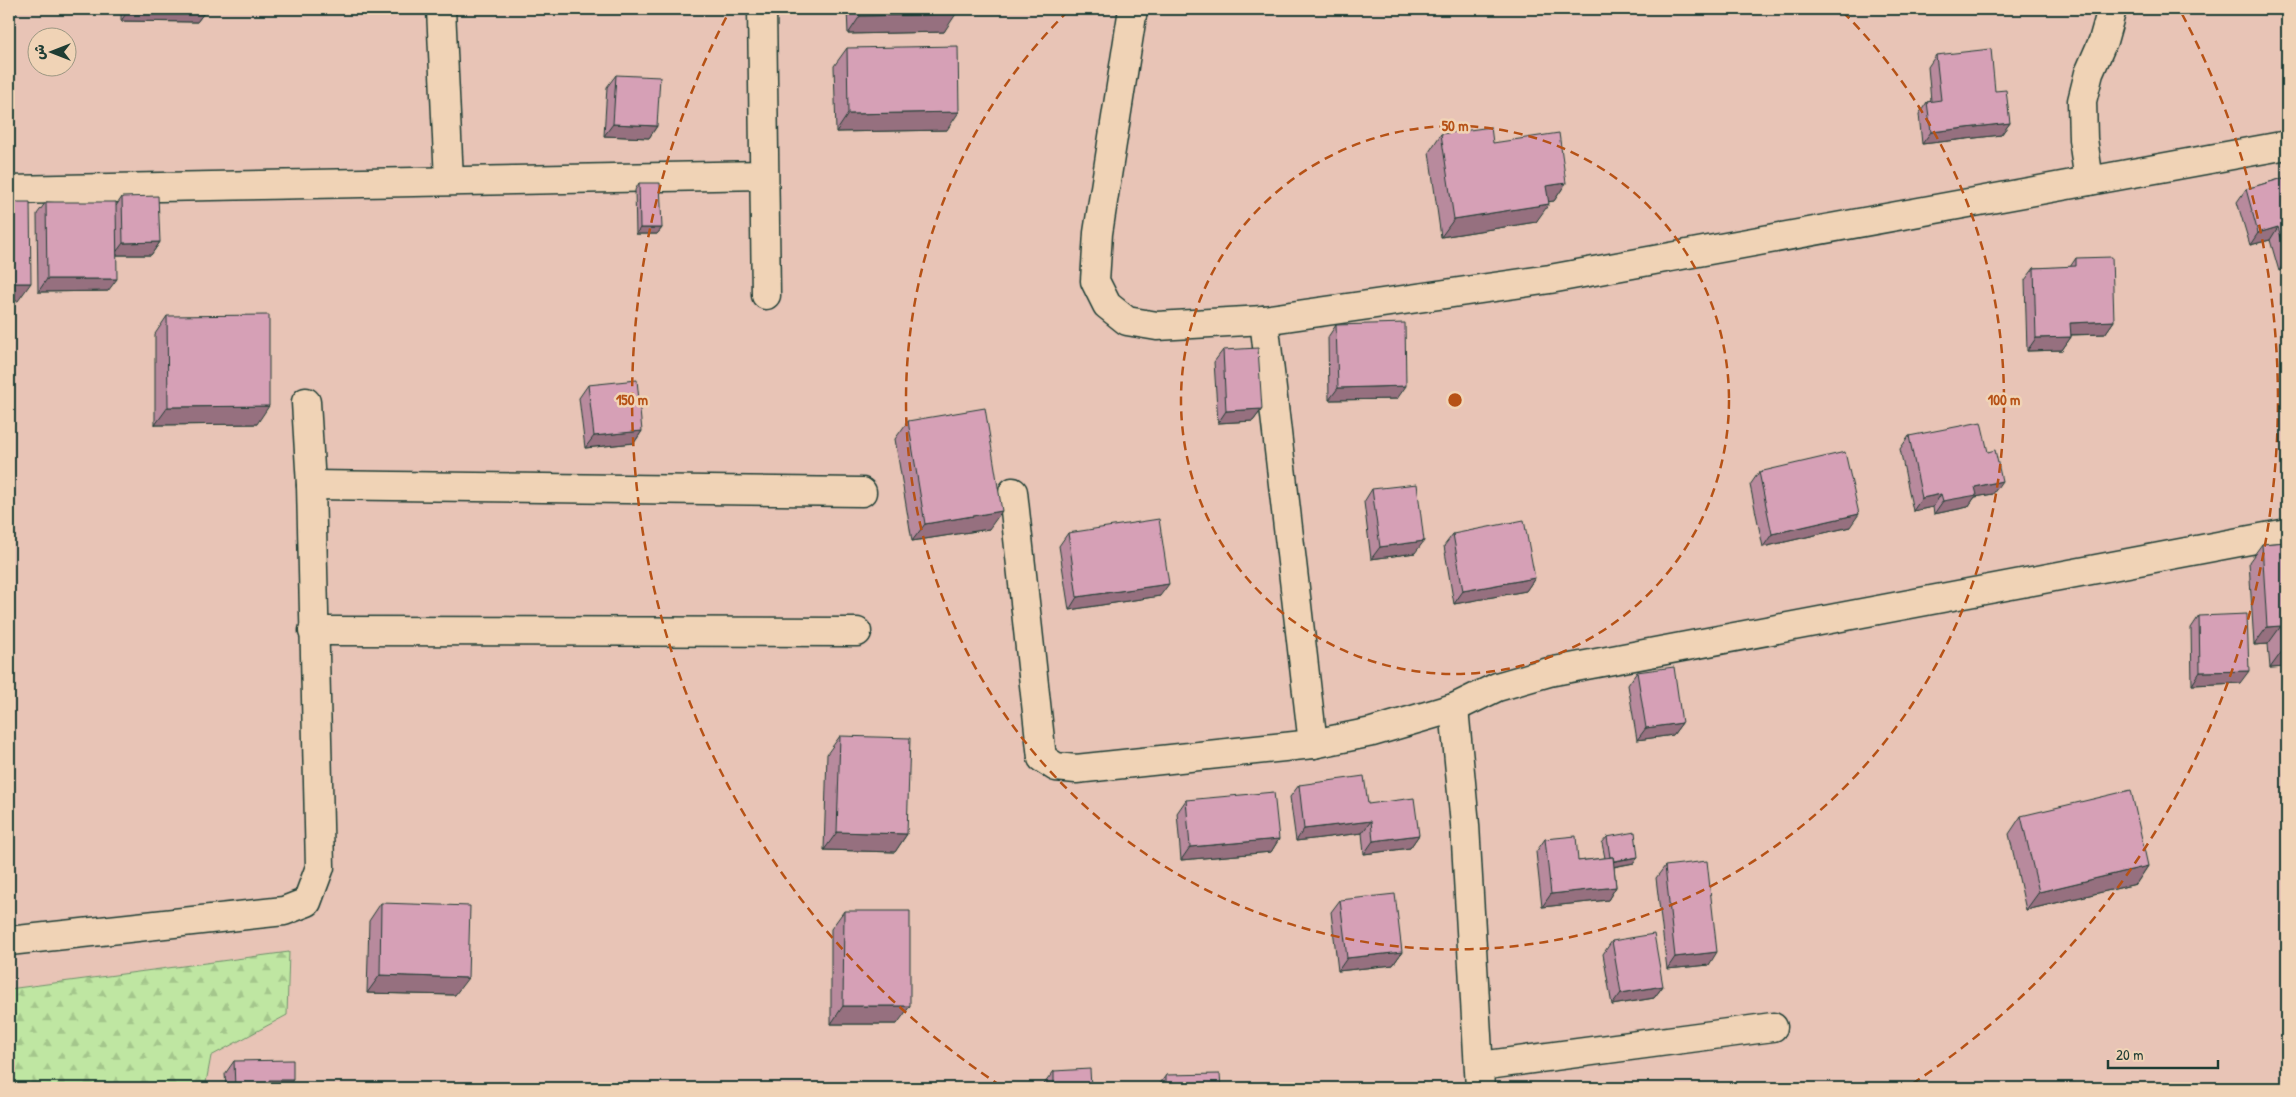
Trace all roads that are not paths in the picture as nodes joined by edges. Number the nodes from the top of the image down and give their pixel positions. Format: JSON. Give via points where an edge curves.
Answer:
{"nodes":[{"id":1,"x":441,"y":9,"type":"edge"},
{"id":2,"x":762,"y":9,"type":"edge"},
{"id":3,"x":1133,"y":9,"type":"edge"},
{"id":4,"x":2112,"y":9,"type":"edge"},
{"id":5,"x":2287,"y":144,"type":"edge"},
{"id":6,"x":763,"y":175,"type":"junction"},
{"id":7,"x":448,"y":180,"type":"junction"},
{"id":8,"x":2089,"y":181,"type":"junction"},
{"id":9,"x":9,"y":190,"type":"edge"},
{"id":10,"x":766,"y":295,"type":"dead end"},
{"id":11,"x":1264,"y":320,"type":"junction"},
{"id":12,"x":306,"y":402,"type":"dead end"},
{"id":13,"x":311,"y":485,"type":"junction"},
{"id":14,"x":862,"y":492,"type":"dead end"},
{"id":15,"x":1013,"y":492,"type":"dead end"},
{"id":16,"x":2287,"y":533,"type":"edge"},
{"id":17,"x":314,"y":631,"type":"junction"},
{"id":18,"x":857,"y":632,"type":"dead end"},
{"id":19,"x":1454,"y":708,"type":"junction"},
{"id":20,"x":1313,"y":744,"type":"junction"},
{"id":21,"x":9,"y":941,"type":"edge"},
{"id":22,"x":1773,"y":1027,"type":"dead end"},
{"id":23,"x":1480,"y":1077,"type":"edge"}],
"edges":[{"from":1,"to":7,"type":"street"},
{"from":2,"to":6,"type":"street"},
{"from":3,"to":11,"type":"street","via":[[1098,233],[1095,281],[1107,306],[1127,321],[1157,326]]},
{"from":4,"to":8,"type":"street","via":[[2082,101]]},
{"from":5,"to":8,"type":"street"},
{"from":6,"to":7,"type":"street"},
{"from":6,"to":10,"type":"street"},
{"from":7,"to":9,"type":"street"},
{"from":8,"to":11,"type":"street","via":[[1550,279]]},
{"from":11,"to":20,"type":"street"},
{"from":12,"to":13,"type":"street"},
{"from":13,"to":14,"type":"street"},
{"from":13,"to":17,"type":"street"},
{"from":15,"to":20,"type":"street","via":[[1042,758],[1056,767],[1076,769]]},
{"from":16,"to":19,"type":"street","via":[[1549,672],[1497,688]]},
{"from":17,"to":18,"type":"street"},
{"from":17,"to":21,"type":"street","via":[[320,868],[307,902],[284,911]]},
{"from":19,"to":20,"type":"street","via":[[1372,732]]},
{"from":19,"to":23,"type":"street","via":[[1465,825]]},
{"from":22,"to":23,"type":"street"}]}
